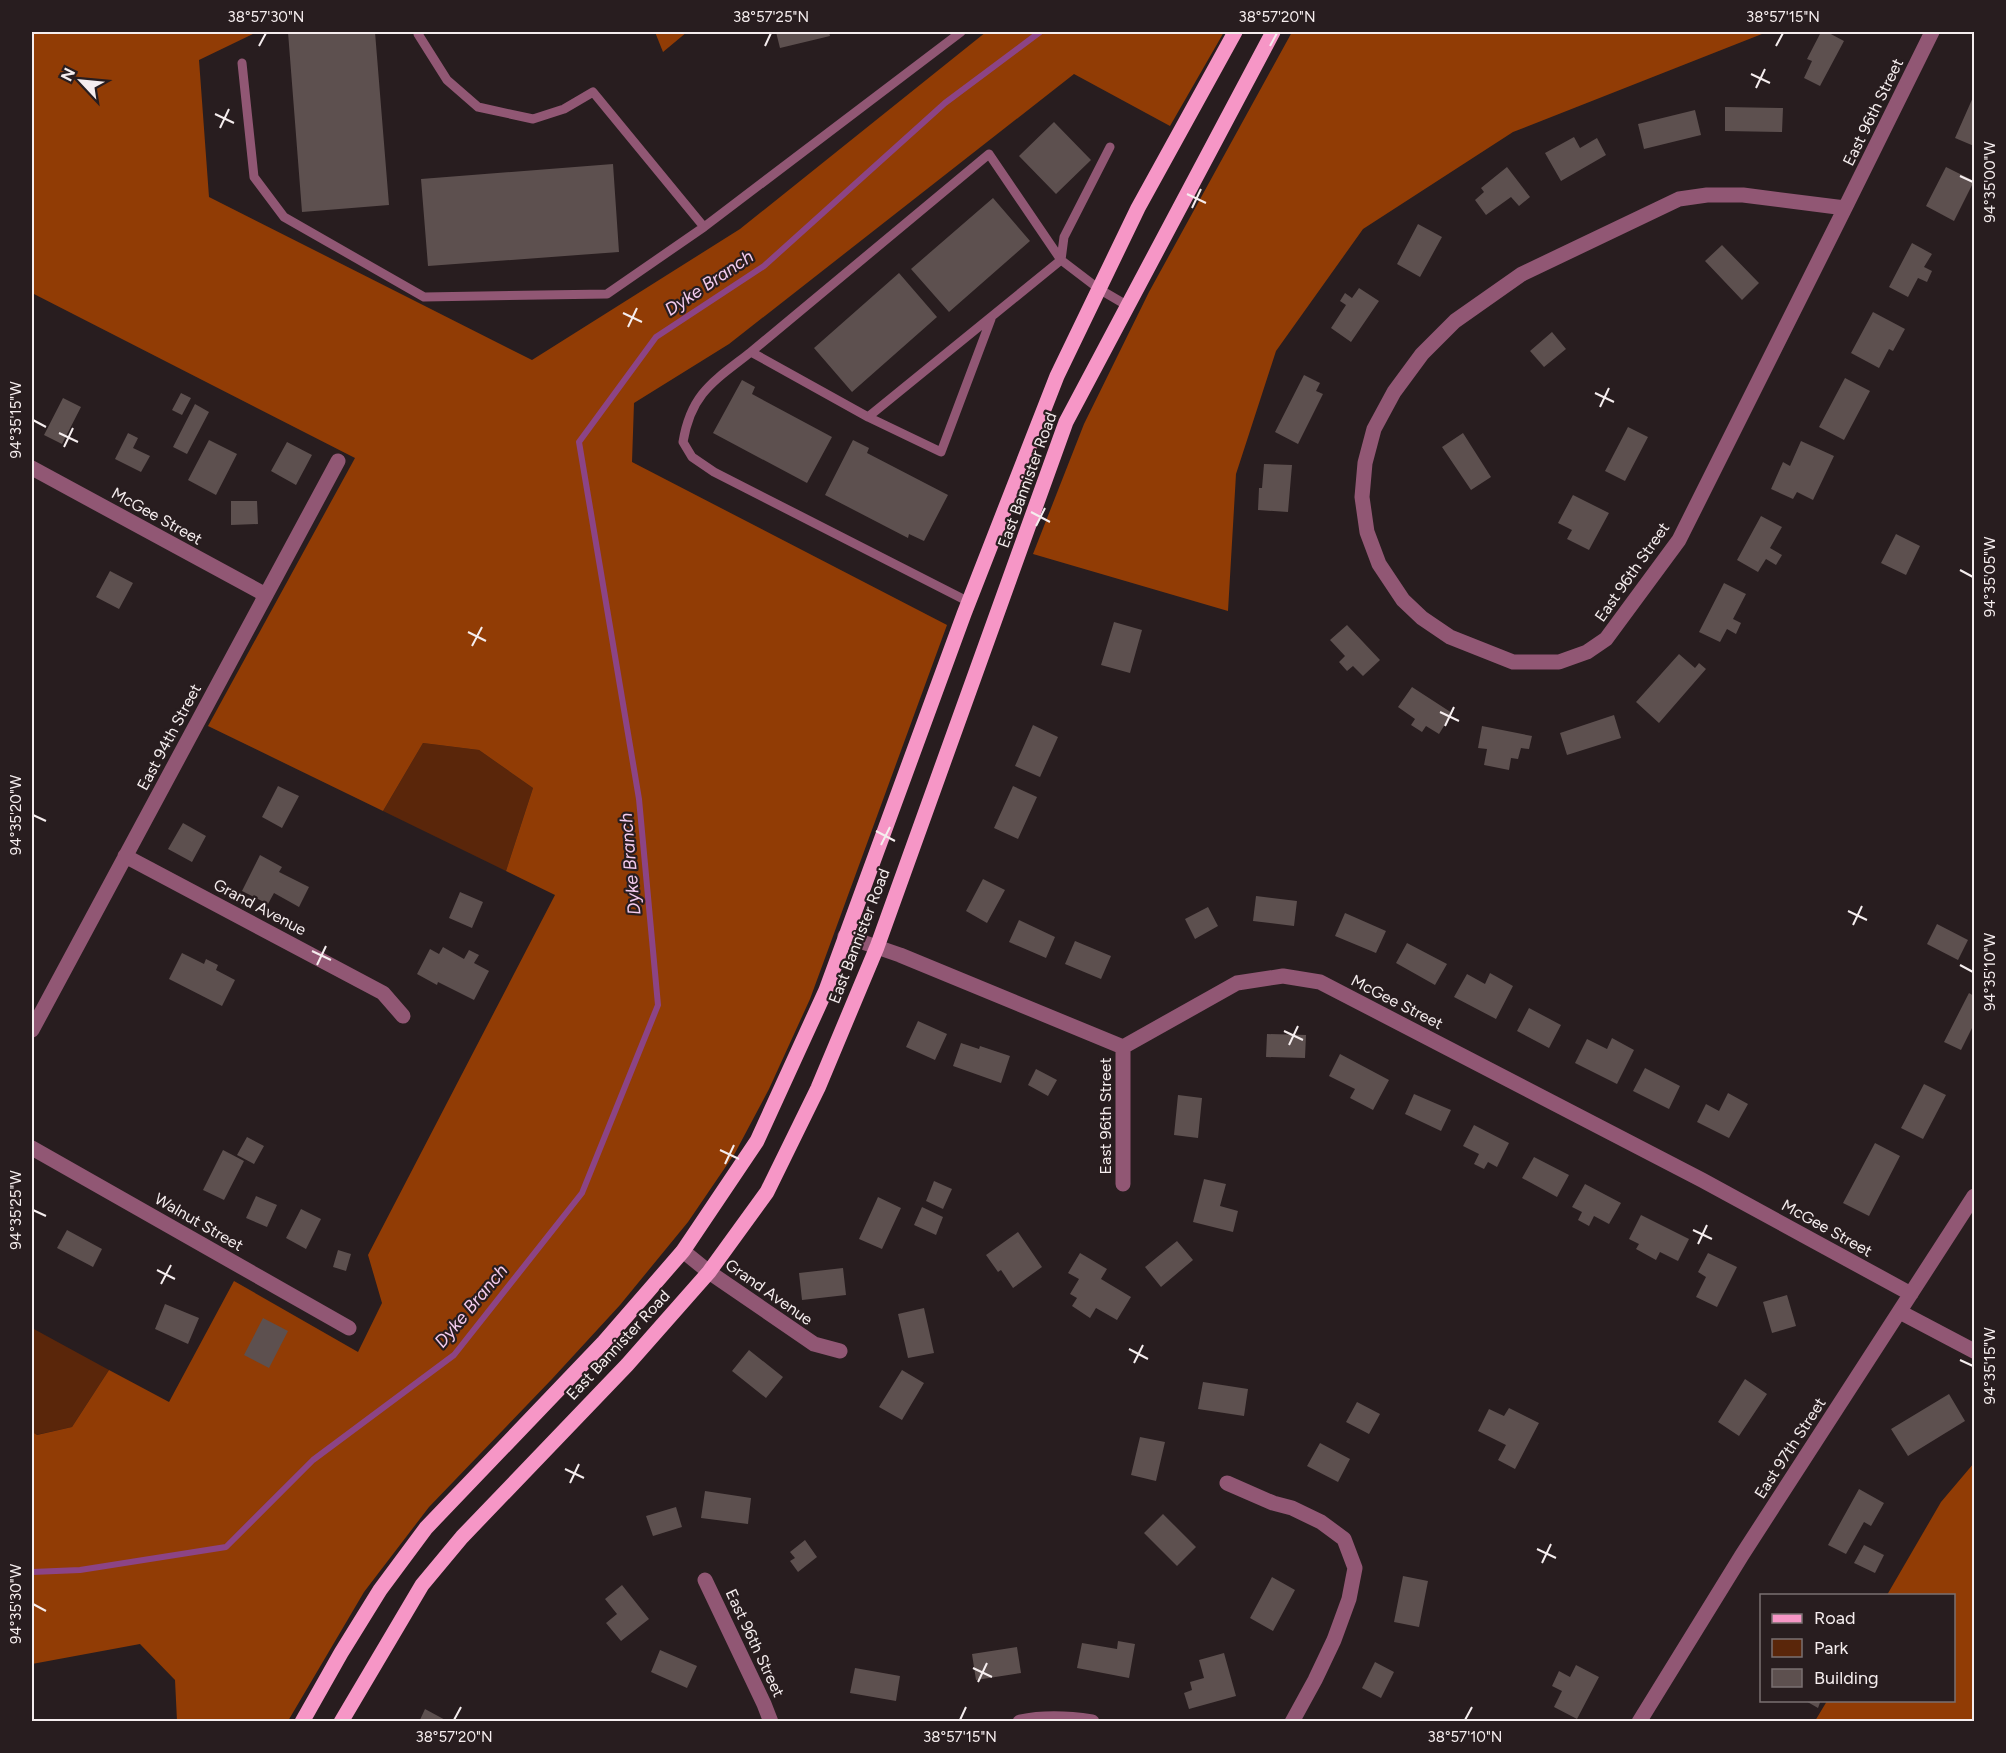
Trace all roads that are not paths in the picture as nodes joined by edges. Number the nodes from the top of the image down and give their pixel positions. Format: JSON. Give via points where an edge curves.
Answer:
{"nodes":[{"id":1,"x":962,"y":32,"type":"edge"},
{"id":2,"x":1235,"y":32,"type":"edge"},
{"id":3,"x":1273,"y":32,"type":"edge"},
{"id":4,"x":1932,"y":32,"type":"edge"},
{"id":5,"x":418,"y":34,"type":"dead end"},
{"id":6,"x":242,"y":63,"type":"dead end"},
{"id":7,"x":1110,"y":147,"type":"dead end"},
{"id":8,"x":1845,"y":208,"type":"junction"},
{"id":9,"x":704,"y":227,"type":"junction"},
{"id":10,"x":1061,"y":261,"type":"junction"},
{"id":11,"x":1099,"y":289,"type":"junction"},
{"id":12,"x":1128,"y":306,"type":"junction"},
{"id":13,"x":991,"y":318,"type":"junction"},
{"id":14,"x":751,"y":352,"type":"junction"},
{"id":15,"x":868,"y":417,"type":"junction"},
{"id":16,"x":338,"y":461,"type":"dead end"},
{"id":17,"x":32,"y":468,"type":"edge"},
{"id":18,"x":266,"y":596,"type":"junction"},
{"id":19,"x":969,"y":602,"type":"junction"},
{"id":20,"x":125,"y":856,"type":"junction"},
{"id":21,"x":845,"y":936,"type":"junction"},
{"id":22,"x":877,"y":947,"type":"junction"},
{"id":23,"x":402,"y":1016,"type":"dead end"},
{"id":24,"x":32,"y":1030,"type":"edge"},
{"id":25,"x":1123,"y":1047,"type":"junction"},
{"id":26,"x":32,"y":1148,"type":"edge"},
{"id":27,"x":1123,"y":1184,"type":"dead end"},
{"id":28,"x":1974,"y":1196,"type":"edge"},
{"id":29,"x":683,"y":1251,"type":"junction"},
{"id":30,"x":709,"y":1272,"type":"junction"},
{"id":31,"x":1911,"y":1294,"type":"junction"},
{"id":32,"x":1900,"y":1312,"type":"junction"},
{"id":33,"x":349,"y":1328,"type":"dead end"},
{"id":34,"x":840,"y":1351,"type":"dead end"},
{"id":35,"x":1974,"y":1351,"type":"edge"},
{"id":36,"x":1227,"y":1483,"type":"dead end"},
{"id":37,"x":705,"y":1580,"type":"dead end"},
{"id":38,"x":302,"y":1722,"type":"edge"},
{"id":39,"x":341,"y":1722,"type":"edge"},
{"id":40,"x":771,"y":1722,"type":"edge"},
{"id":41,"x":1020,"y":1722,"type":"edge"},
{"id":42,"x":1092,"y":1722,"type":"edge"},
{"id":43,"x":1292,"y":1722,"type":"edge"},
{"id":44,"x":1639,"y":1722,"type":"edge"}],
"edges":[{"from":1,"to":9,"type":"lane"},
{"from":2,"to":11,"type":"main road","name":"East Bannister Road","via":[[1138,208]]},
{"from":3,"to":12,"type":"main road","name":"East Bannister Road"},
{"from":4,"to":8,"type":"street","name":"East 96th Street"},
{"from":5,"to":9,"type":"lane","via":[[447,81],[477,107],[533,119],[564,109],[593,92]]},
{"from":6,"to":9,"type":"lane","via":[[254,177],[284,218],[424,297],[607,294]]},
{"from":7,"to":10,"type":"lane","via":[[1064,237]]},
{"from":8,"to":8,"type":"street","name":"East 96th Street","via":[[1743,195],[1679,200],[1522,274],[1455,321],[1422,354],[1394,392],[1374,429],[1365,463],[1362,497],[1367,532],[1379,564],[1403,600],[1450,638],[1513,662],[1558,662],[1587,652],[1606,639],[1679,540]]},
{"from":10,"to":11,"type":"lane"},
{"from":10,"to":13,"type":"lane"},
{"from":10,"to":14,"type":"lane","via":[[989,154]]},
{"from":11,"to":12,"type":"lane"},
{"from":11,"to":19,"type":"main road","name":"East Bannister Road","via":[[1057,376]]},
{"from":12,"to":22,"type":"main road","name":"East Bannister Road","via":[[1066,422]]},
{"from":13,"to":15,"type":"lane"},
{"from":13,"to":15,"type":"lane","via":[[941,452]]},
{"from":14,"to":15,"type":"lane"},
{"from":14,"to":19,"type":"lane","via":[[710,383],[695,402],[683,442],[692,457],[714,472]]},
{"from":16,"to":18,"type":"street","name":"East 94th Street"},
{"from":17,"to":18,"type":"street","name":"McGee Street"},
{"from":18,"to":20,"type":"street","name":"East 94th Street"},
{"from":19,"to":21,"type":"main road","name":"East Bannister Road"},
{"from":20,"to":23,"type":"street","name":"Grand Avenue","via":[[383,993]]},
{"from":20,"to":24,"type":"street","name":"East 94th Street"},
{"from":21,"to":22,"type":"street"},
{"from":21,"to":29,"type":"main road","name":"East Bannister Road","via":[[826,990],[757,1142]]},
{"from":22,"to":25,"type":"street"},
{"from":22,"to":30,"type":"main road","name":"East Bannister Road","via":[[818,1088],[767,1192]]},
{"from":25,"to":27,"type":"street","name":"East 96th Street"},
{"from":25,"to":31,"type":"street","name":"McGee Street","via":[[1237,983],[1283,976],[1320,982],[1692,1174]]},
{"from":26,"to":33,"type":"street","name":"Walnut Street"},
{"from":28,"to":31,"type":"street","name":"East 97th Street"},
{"from":29,"to":30,"type":"street","name":"Grand Avenue"},
{"from":29,"to":38,"type":"main road","name":"East Bannister Road","via":[[604,1342],[426,1528],[380,1590]]},
{"from":30,"to":34,"type":"street","name":"Grand Avenue","via":[[814,1344]]},
{"from":30,"to":39,"type":"main road","name":"East Bannister Road","via":[[422,1585]]},
{"from":31,"to":32,"type":"street","name":"East 97th Street"},
{"from":32,"to":35,"type":"street"},
{"from":32,"to":44,"type":"street","name":"East 97th Street"},
{"from":36,"to":43,"type":"street","via":[[1321,1522],[1344,1539],[1355,1568],[1334,1640]]},
{"from":37,"to":40,"type":"street","name":"East 96th Street"},
{"from":41,"to":42,"type":"street","via":[[1041,1718]]}]}
